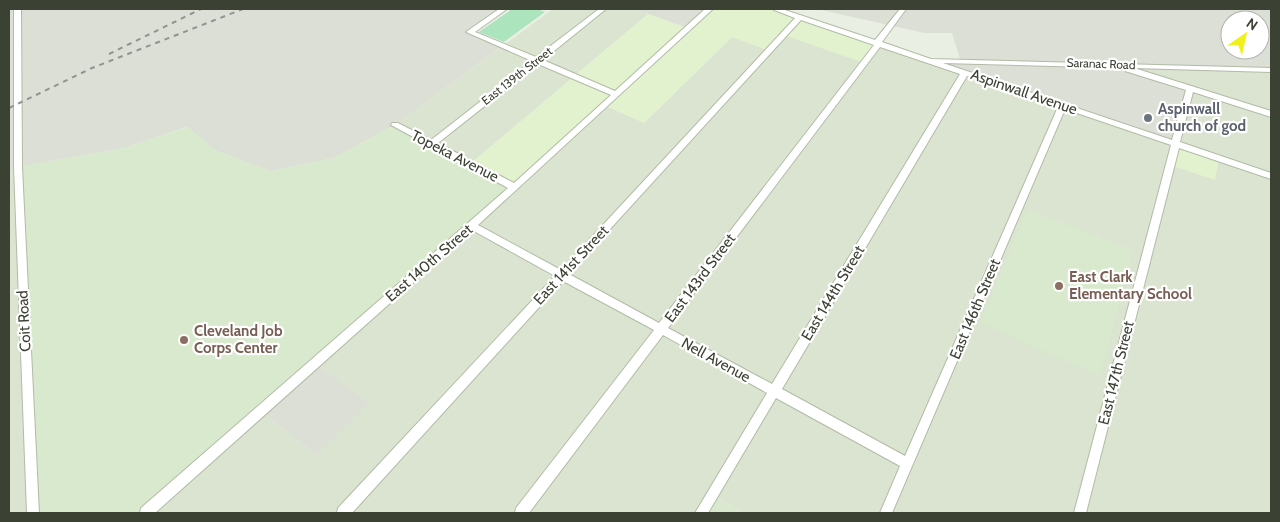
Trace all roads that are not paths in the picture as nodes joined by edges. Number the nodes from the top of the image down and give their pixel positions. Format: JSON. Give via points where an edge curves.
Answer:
{"nodes":[{"id":1,"x":18,"y":9,"type":"edge"},
{"id":2,"x":503,"y":9,"type":"edge"},
{"id":3,"x":603,"y":9,"type":"edge"},
{"id":4,"x":709,"y":9,"type":"edge"},
{"id":5,"x":776,"y":9,"type":"edge"},
{"id":6,"x":902,"y":9,"type":"edge"},
{"id":7,"x":800,"y":17,"type":"junction"},
{"id":8,"x":878,"y":43,"type":"junction"},
{"id":9,"x":930,"y":60,"type":"junction"},
{"id":10,"x":538,"y":61,"type":"junction"},
{"id":11,"x":13,"y":63,"type":"edge"},
{"id":12,"x":1115,"y":64,"type":"junction"},
{"id":13,"x":1271,"y":70,"type":"edge"},
{"id":14,"x":965,"y":72,"type":"junction"},
{"id":15,"x":1190,"y":88,"type":"junction"},
{"id":16,"x":616,"y":94,"type":"junction"},
{"id":17,"x":1063,"y":105,"type":"junction"},
{"id":18,"x":1271,"y":114,"type":"edge"},
{"id":19,"x":394,"y":125,"type":"dead end"},
{"id":20,"x":431,"y":144,"type":"junction"},
{"id":21,"x":1176,"y":144,"type":"junction"},
{"id":22,"x":13,"y":169,"type":"edge"},
{"id":23,"x":1271,"y":176,"type":"edge"},
{"id":24,"x":515,"y":187,"type":"junction"},
{"id":25,"x":472,"y":226,"type":"junction"},
{"id":26,"x":561,"y":275,"type":"junction"},
{"id":27,"x":661,"y":330,"type":"junction"},
{"id":28,"x":774,"y":392,"type":"junction"},
{"id":29,"x":908,"y":464,"type":"junction"},
{"id":30,"x":33,"y":513,"type":"edge"},
{"id":31,"x":146,"y":513,"type":"edge"},
{"id":32,"x":342,"y":513,"type":"edge"},
{"id":33,"x":522,"y":513,"type":"edge"},
{"id":34,"x":701,"y":513,"type":"edge"},
{"id":35,"x":886,"y":513,"type":"edge"},
{"id":36,"x":1080,"y":513,"type":"edge"}],
"edges":[{"from":1,"to":11,"type":"street","name":"Coit Road"},
{"from":2,"to":10,"type":"street","via":[[470,32]]},
{"from":3,"to":10,"type":"street","name":"East 139th Street"},
{"from":4,"to":16,"type":"street","name":"East 140th Street"},
{"from":5,"to":7,"type":"street","name":"Aspinwall Avenue"},
{"from":6,"to":8,"type":"street","name":"East 143rd Street"},
{"from":7,"to":8,"type":"street","name":"Aspinwall Avenue"},
{"from":7,"to":26,"type":"street","name":"East 141st Street"},
{"from":8,"to":9,"type":"street","name":"Aspinwall Avenue"},
{"from":8,"to":27,"type":"street","name":"East 143rd Street"},
{"from":9,"to":12,"type":"street","name":"Saranac Road"},
{"from":9,"to":14,"type":"street","name":"Aspinwall Avenue"},
{"from":10,"to":16,"type":"street"},
{"from":10,"to":20,"type":"street","name":"East 139th Street"},
{"from":11,"to":22,"type":"street","name":"Coit Road"},
{"from":12,"to":13,"type":"street","name":"Saranac Road"},
{"from":12,"to":15,"type":"street"},
{"from":14,"to":17,"type":"street","name":"Aspinwall Avenue"},
{"from":14,"to":28,"type":"street","name":"East 144th Street"},
{"from":15,"to":18,"type":"street"},
{"from":15,"to":21,"type":"street","name":"East 147th Street"},
{"from":16,"to":24,"type":"street","name":"East 140th Street"},
{"from":17,"to":21,"type":"street","name":"Aspinwall Avenue"},
{"from":17,"to":29,"type":"street","name":"East 146th Street"},
{"from":19,"to":20,"type":"street","name":"Topeka Avenue"},
{"from":20,"to":24,"type":"street","name":"Topeka Avenue"},
{"from":21,"to":23,"type":"street","name":"Aspinwall Avenue"},
{"from":21,"to":36,"type":"street","name":"East 147th Street"},
{"from":22,"to":30,"type":"street","name":"Coit Road"},
{"from":24,"to":25,"type":"street","name":"East 140th Street"},
{"from":25,"to":26,"type":"street","name":"Nell Avenue"},
{"from":25,"to":31,"type":"street","name":"East 140th Street"},
{"from":26,"to":27,"type":"street","name":"Nell Avenue"},
{"from":26,"to":32,"type":"street","name":"East 141st Street"},
{"from":27,"to":28,"type":"street","name":"Nell Avenue"},
{"from":27,"to":33,"type":"street","name":"East 143rd Street"},
{"from":28,"to":29,"type":"street","name":"Nell Avenue"},
{"from":28,"to":34,"type":"street","name":"East 144th Street"},
{"from":29,"to":35,"type":"street","name":"East 146th Street"}]}
